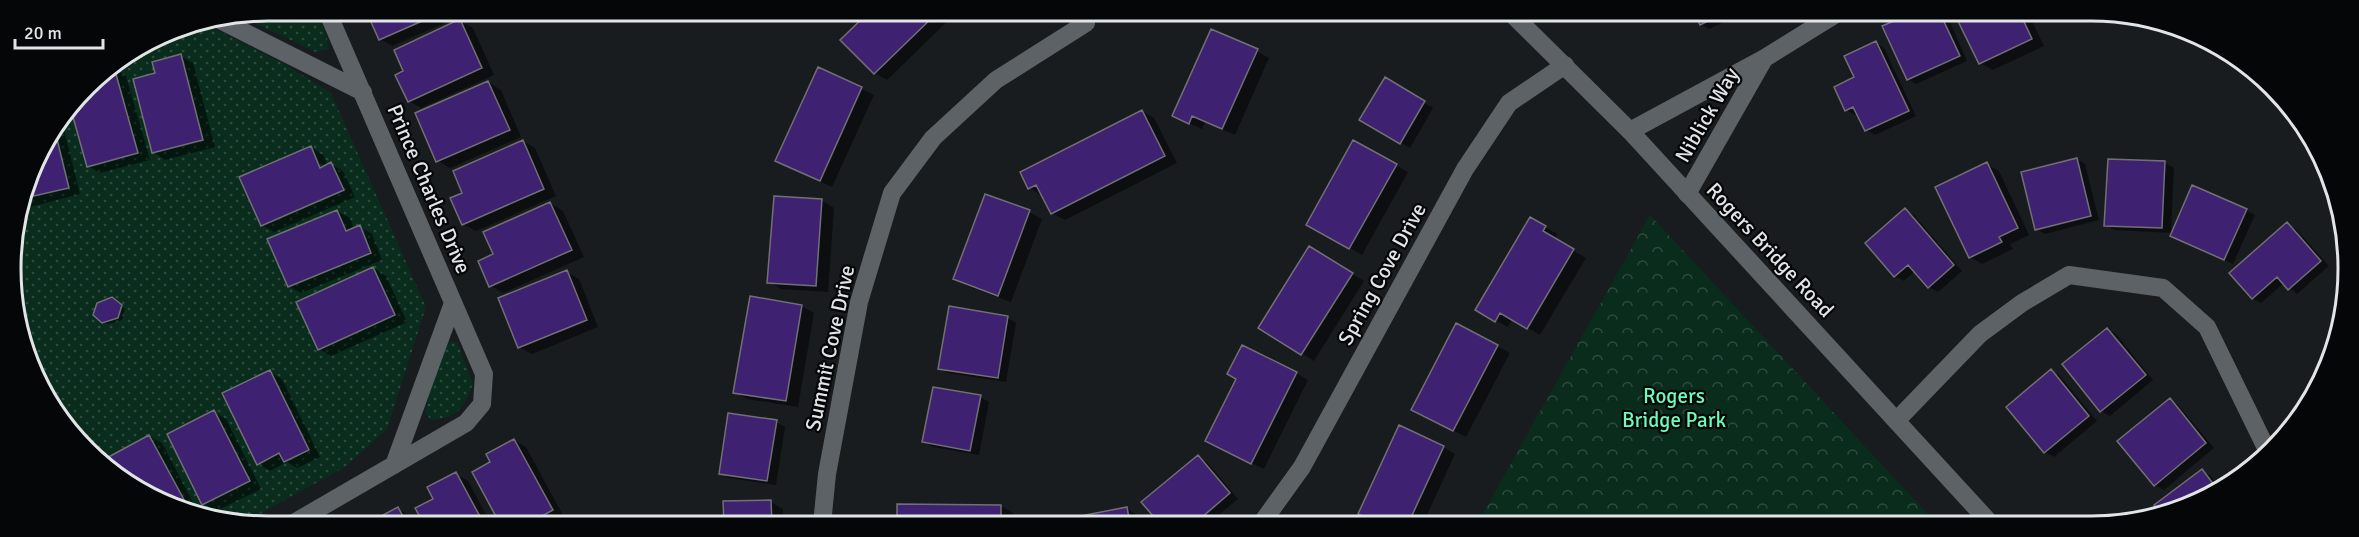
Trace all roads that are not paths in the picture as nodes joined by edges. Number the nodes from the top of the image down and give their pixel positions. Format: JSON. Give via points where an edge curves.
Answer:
{"nodes":[{"id":1,"x":332,"y":21,"type":"edge"},
{"id":2,"x":1519,"y":21,"type":"edge"},
{"id":3,"x":1825,"y":21,"type":"edge"},
{"id":4,"x":1086,"y":23,"type":"dead end"},
{"id":5,"x":229,"y":24,"type":"edge"},
{"id":6,"x":1765,"y":58,"type":"junction"},
{"id":7,"x":1565,"y":65,"type":"junction"},
{"id":8,"x":363,"y":92,"type":"junction"},
{"id":9,"x":1630,"y":131,"type":"junction"},
{"id":10,"x":1688,"y":194,"type":"junction"},
{"id":11,"x":453,"y":303,"type":"junction"},
{"id":12,"x":1897,"y":420,"type":"junction"},
{"id":13,"x":2265,"y":445,"type":"edge"},
{"id":14,"x":394,"y":465,"type":"junction"},
{"id":15,"x":306,"y":516,"type":"edge"},
{"id":16,"x":823,"y":516,"type":"edge"},
{"id":17,"x":1267,"y":516,"type":"edge"},
{"id":18,"x":1984,"y":516,"type":"edge"}],
"edges":[{"from":1,"to":8,"type":"street","name":"Prince Charles Drive"},
{"from":2,"to":7,"type":"street","name":"Rogers Bridge Road"},
{"from":3,"to":6,"type":"street","name":"Niblick Way"},
{"from":4,"to":16,"type":"street","name":"Summit Cove Drive","via":[[996,80],[933,138],[892,193],[859,302]]},
{"from":5,"to":8,"type":"street","name":"Prince Charles Drive"},
{"from":6,"to":9,"type":"street","name":"Niblick Way"},
{"from":6,"to":10,"type":"street","name":"Niblick Way"},
{"from":7,"to":9,"type":"street","name":"Rogers Bridge Road"},
{"from":7,"to":17,"type":"street","name":"Spring Cove Drive","via":[[1509,103],[1465,169],[1302,467]]},
{"from":8,"to":11,"type":"street","name":"Prince Charles Drive"},
{"from":9,"to":10,"type":"street","name":"Rogers Bridge Road"},
{"from":10,"to":12,"type":"street","name":"Rogers Bridge Road"},
{"from":11,"to":14,"type":"street","name":"Prince Charles Drive"},
{"from":11,"to":14,"type":"street","name":"Prince Charles Drive","via":[[484,374],[482,404],[466,423]]},
{"from":12,"to":13,"type":"street","via":[[1980,334],[2069,275],[2163,288],[2207,327]]},
{"from":12,"to":18,"type":"street","name":"Rogers Bridge Road"},
{"from":14,"to":15,"type":"street","name":"Prince Charles Drive"}]}
